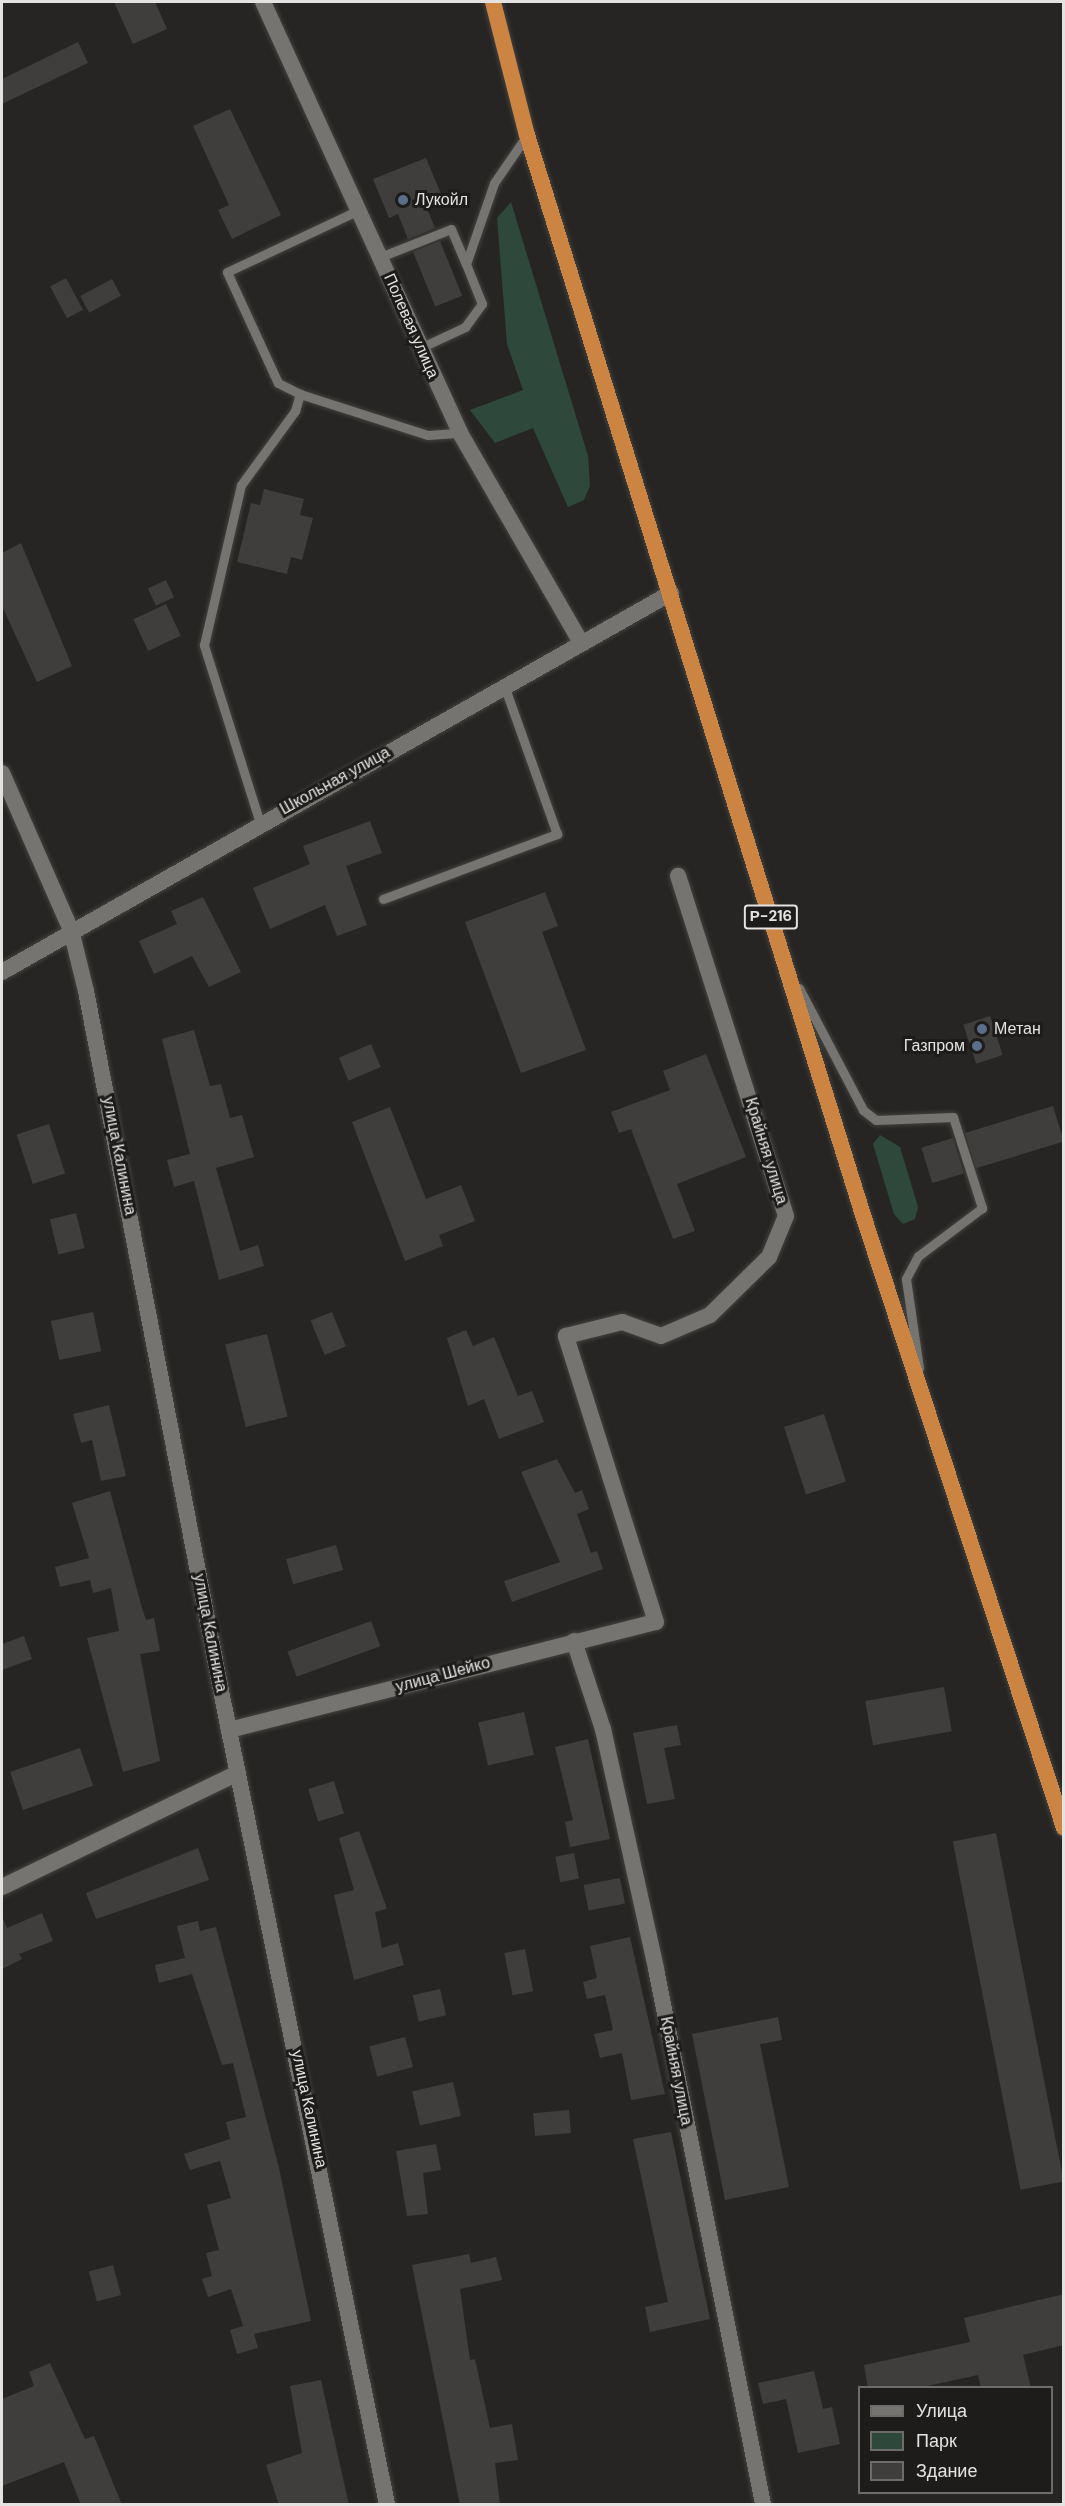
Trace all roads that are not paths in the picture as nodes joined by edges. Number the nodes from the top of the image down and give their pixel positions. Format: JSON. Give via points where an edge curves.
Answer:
{"nodes":[{"id":1,"x":263,"y":2,"type":"edge"},
{"id":2,"x":493,"y":2,"type":"edge"},
{"id":3,"x":527,"y":135,"type":"junction"},
{"id":4,"x":359,"y":210,"type":"junction"},
{"id":5,"x":380,"y":257,"type":"junction"},
{"id":6,"x":465,"y":264,"type":"junction"},
{"id":7,"x":420,"y":348,"type":"junction"},
{"id":8,"x":300,"y":394,"type":"junction"},
{"id":9,"x":460,"y":433,"type":"junction"},
{"id":10,"x":671,"y":593,"type":"junction"},
{"id":11,"x":580,"y":641,"type":"junction"},
{"id":12,"x":504,"y":685,"type":"junction"},
{"id":13,"x":2,"y":773,"type":"edge"},
{"id":14,"x":260,"y":823,"type":"junction"},
{"id":15,"x":678,"y":876,"type":"dead end"},
{"id":16,"x":383,"y":899,"type":"dead end"},
{"id":17,"x":71,"y":930,"type":"junction"},
{"id":18,"x":782,"y":954,"type":"junction"},
{"id":19,"x":2,"y":972,"type":"edge"},
{"id":20,"x":923,"y":1400,"type":"junction"},
{"id":21,"x":656,"y":1622,"type":"joint"},
{"id":22,"x":574,"y":1641,"type":"junction"},
{"id":23,"x":229,"y":1730,"type":"junction"},
{"id":24,"x":238,"y":1773,"type":"junction"},
{"id":25,"x":1064,"y":1828,"type":"edge"},
{"id":26,"x":2,"y":1887,"type":"edge"},
{"id":27,"x":387,"y":2505,"type":"edge"},
{"id":28,"x":763,"y":2505,"type":"edge"}],
"edges":[{"from":1,"to":4,"type":"street","name":"Полевая улица"},
{"from":2,"to":3,"type":"highway","number":"Р-216"},
{"from":3,"to":6,"type":"lane","via":[[494,183]]},
{"from":3,"to":10,"type":"highway","number":"Р-216"},
{"from":4,"to":5,"type":"street","name":"Полевая улица"},
{"from":4,"to":8,"type":"lane","via":[[226,272],[278,383]]},
{"from":5,"to":6,"type":"lane","via":[[451,229]]},
{"from":5,"to":7,"type":"street","name":"Полевая улица"},
{"from":6,"to":7,"type":"lane","via":[[482,304],[465,327]]},
{"from":7,"to":9,"type":"street","name":"Полевая улица"},
{"from":8,"to":9,"type":"lane","via":[[428,435]]},
{"from":8,"to":14,"type":"lane","via":[[295,411],[242,484],[204,645]]},
{"from":9,"to":11,"type":"street","name":"Полевая улица"},
{"from":10,"to":11,"type":"street","name":"Школьная улица"},
{"from":10,"to":18,"type":"highway","number":"Р-216"},
{"from":11,"to":12,"type":"street","name":"Школьная улица"},
{"from":12,"to":14,"type":"street","name":"Школьная улица"},
{"from":12,"to":16,"type":"lane","via":[[557,834]]},
{"from":13,"to":17,"type":"street","name":"улица Калинина"},
{"from":14,"to":17,"type":"street","name":"Школьная улица"},
{"from":15,"to":21,"type":"street","name":"Крайняя улица","via":[[786,1216],[770,1257],[710,1315],[661,1336],[622,1322],[566,1336]]},
{"from":17,"to":19,"type":"street","name":"Школьная улица"},
{"from":17,"to":23,"type":"street","name":"улица Калинина"},
{"from":18,"to":20,"type":"highway","number":"Р-216"},
{"from":18,"to":20,"type":"lane","via":[[863,1110],[876,1120],[953,1117],[964,1151],[982,1208],[918,1256],[906,1280]]},
{"from":20,"to":25,"type":"highway","number":"Р-216"},
{"from":21,"to":22,"type":"street","name":"улица Шейко"},
{"from":22,"to":23,"type":"street","name":"улица Шейко"},
{"from":22,"to":28,"type":"street","name":"Крайняя улица","via":[[603,1729],[656,1969]]},
{"from":23,"to":24,"type":"street","name":"улица Калинина"},
{"from":24,"to":26,"type":"street"},
{"from":24,"to":27,"type":"street","name":"улица Калинина"}]}
